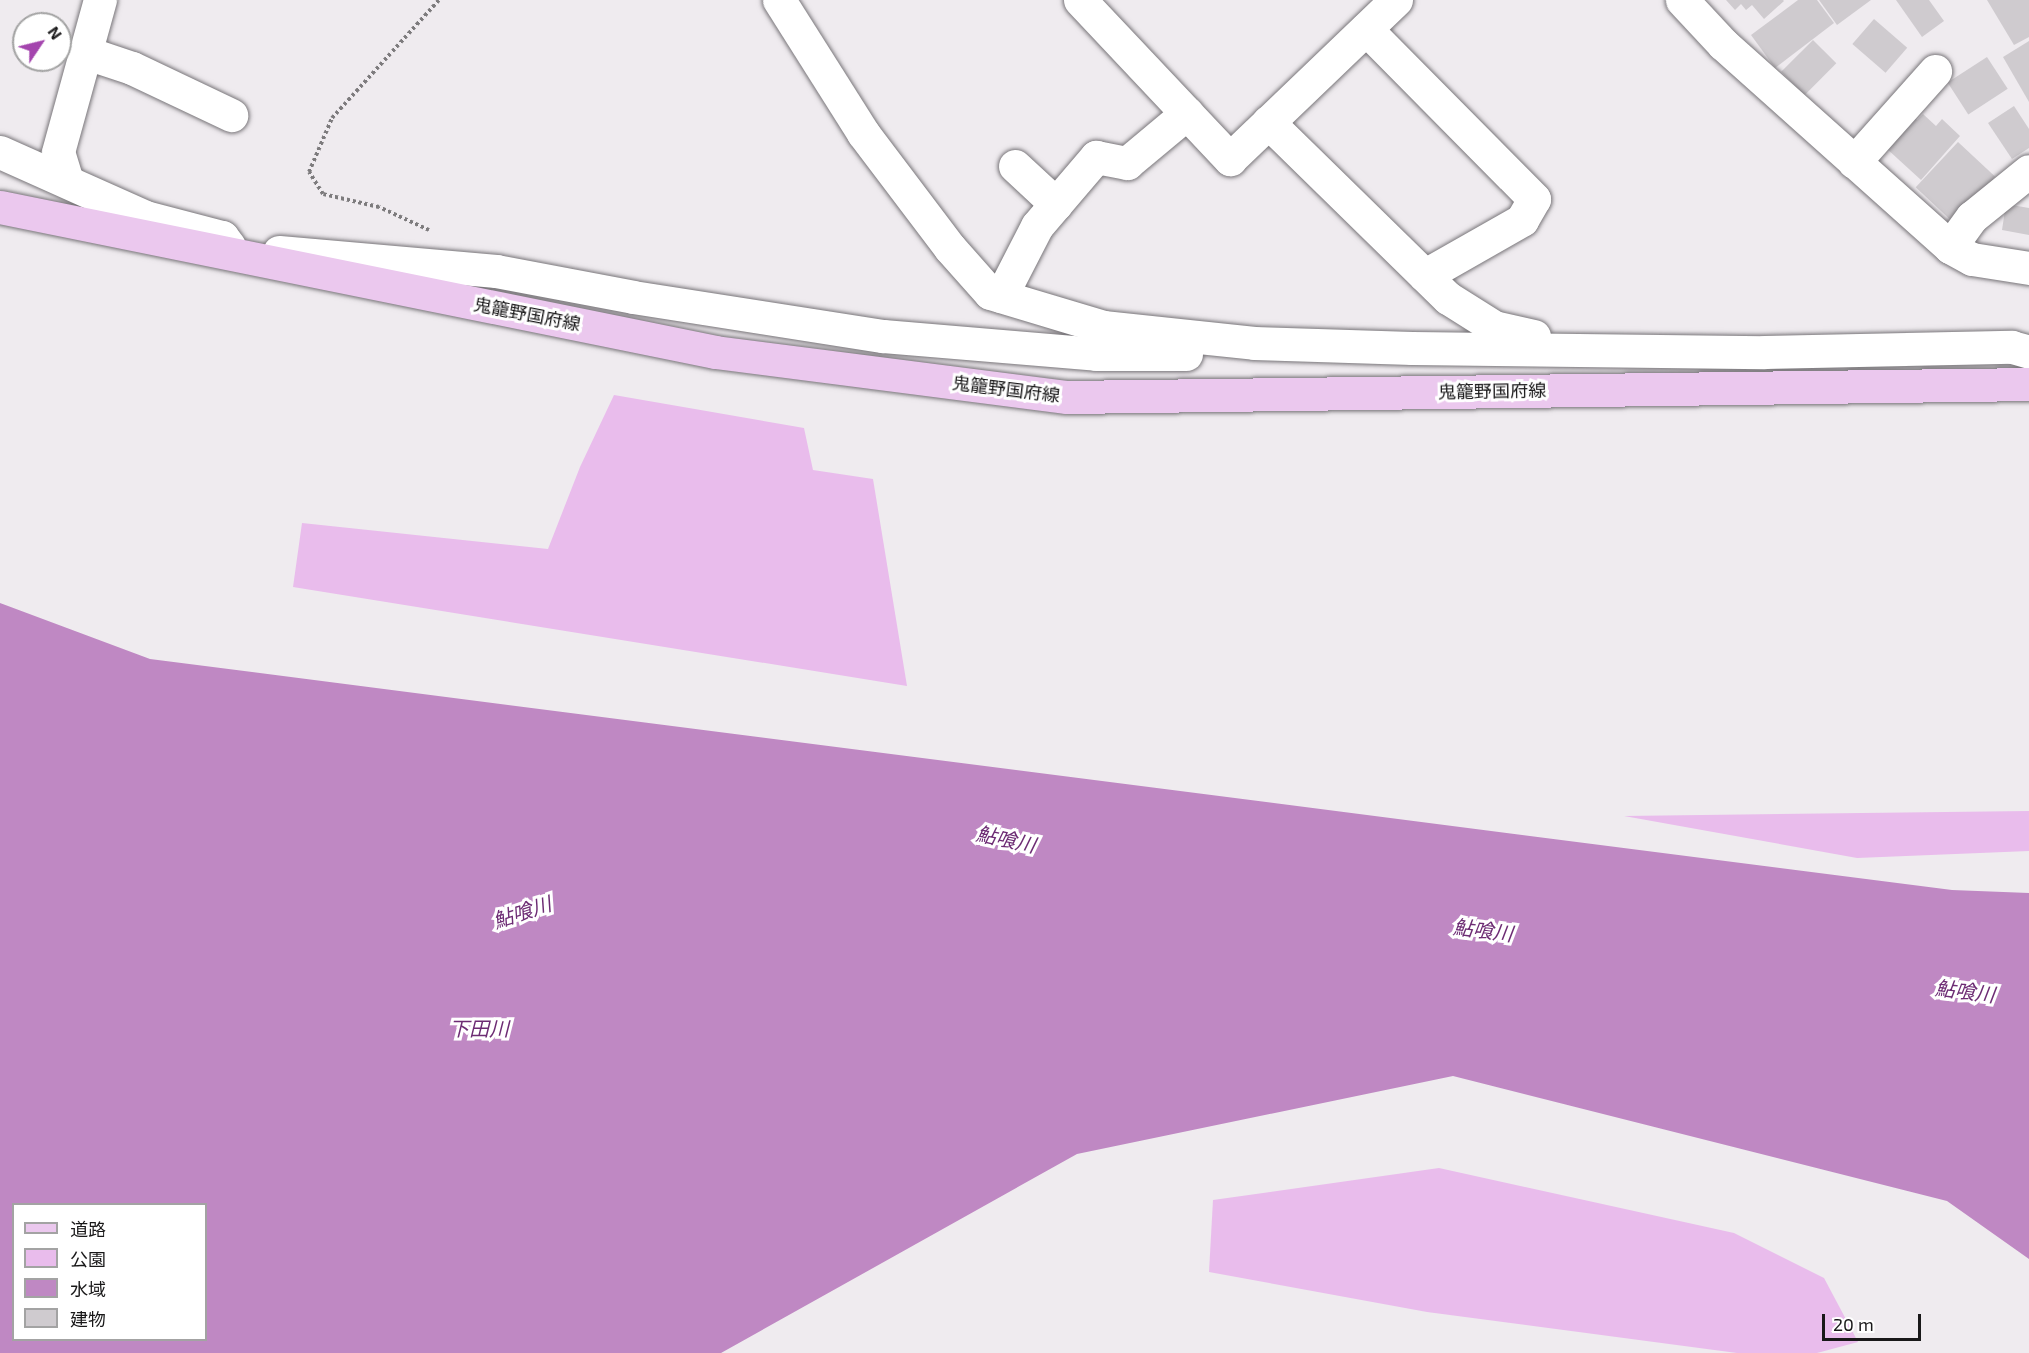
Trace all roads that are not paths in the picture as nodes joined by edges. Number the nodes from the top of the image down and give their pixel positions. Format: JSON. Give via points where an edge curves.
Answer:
{"nodes":[{"id":1,"x":100,"y":0,"type":"edge"},
{"id":2,"x":779,"y":0,"type":"edge"},
{"id":3,"x":1080,"y":0,"type":"edge"},
{"id":4,"x":1396,"y":0,"type":"edge"},
{"id":5,"x":1682,"y":0,"type":"edge"},
{"id":6,"x":1366,"y":29,"type":"junction"},
{"id":7,"x":87,"y":53,"type":"junction"},
{"id":8,"x":1935,"y":71,"type":"dead end"},
{"id":9,"x":1187,"y":114,"type":"junction"},
{"id":10,"x":231,"y":115,"type":"dead end"},
{"id":11,"x":1268,"y":122,"type":"junction"},
{"id":12,"x":0,"y":152,"type":"edge"},
{"id":13,"x":1854,"y":162,"type":"junction"},
{"id":14,"x":1015,"y":166,"type":"dead end"},
{"id":15,"x":2029,"y":171,"type":"edge"},
{"id":16,"x":67,"y":181,"type":"junction"},
{"id":17,"x":1056,"y":204,"type":"junction"},
{"id":18,"x":0,"y":207,"type":"edge"},
{"id":19,"x":1950,"y":247,"type":"junction"},
{"id":20,"x":237,"y":255,"type":"junction"},
{"id":21,"x":2029,"y":268,"type":"edge"},
{"id":22,"x":1425,"y":275,"type":"junction"},
{"id":23,"x":1000,"y":296,"type":"junction"},
{"id":24,"x":1356,"y":330,"type":"dead end"},
{"id":25,"x":1254,"y":343,"type":"junction"},
{"id":26,"x":1477,"y":348,"type":"junction"},
{"id":27,"x":1570,"y":349,"type":"junction"},
{"id":28,"x":2029,"y":352,"type":"edge"},
{"id":29,"x":2029,"y":384,"type":"edge"}],
"edges":[{"from":1,"to":7,"type":"street"},
{"from":2,"to":23,"type":"street","via":[[863,133],[950,248],[990,293]]},
{"from":3,"to":9,"type":"street"},
{"from":4,"to":6,"type":"street"},
{"from":5,"to":13,"type":"street","via":[[1723,44]]},
{"from":6,"to":11,"type":"street"},
{"from":6,"to":22,"type":"street","via":[[1534,200],[1522,220]]},
{"from":7,"to":10,"type":"street","via":[[132,68]]},
{"from":7,"to":16,"type":"street","via":[[58,152]]},
{"from":8,"to":13,"type":"street"},
{"from":9,"to":11,"type":"street","via":[[1230,159]]},
{"from":9,"to":17,"type":"street","via":[[1127,163],[1096,157]]},
{"from":11,"to":22,"type":"street"},
{"from":12,"to":16,"type":"street"},
{"from":13,"to":19,"type":"street"},
{"from":14,"to":17,"type":"street"},
{"from":15,"to":19,"type":"street","via":[[1972,217]]},
{"from":16,"to":20,"type":"street","via":[[145,217],[222,237]]},
{"from":17,"to":23,"type":"street","via":[[1037,226]]},
{"from":18,"to":20,"type":"main road","name":"鬼籠野国府線"},
{"from":19,"to":21,"type":"street","via":[[1972,259]]},
{"from":20,"to":25,"type":"street","via":[[280,252],[496,271],[883,336],[1096,354],[1226,354]]},
{"from":20,"to":29,"type":"main road","name":"鬼籠野国府線","via":[[715,352],[1067,397]]},
{"from":22,"to":27,"type":"street","via":[[1448,298],[1494,327],[1529,334]]},
{"from":23,"to":25,"type":"street","via":[[1103,327]]},
{"from":24,"to":26,"type":"street","via":[[1431,332]]},
{"from":25,"to":26,"type":"street"},
{"from":26,"to":27,"type":"street"},
{"from":27,"to":28,"type":"street","via":[[1764,352],[2012,347]]}]}
